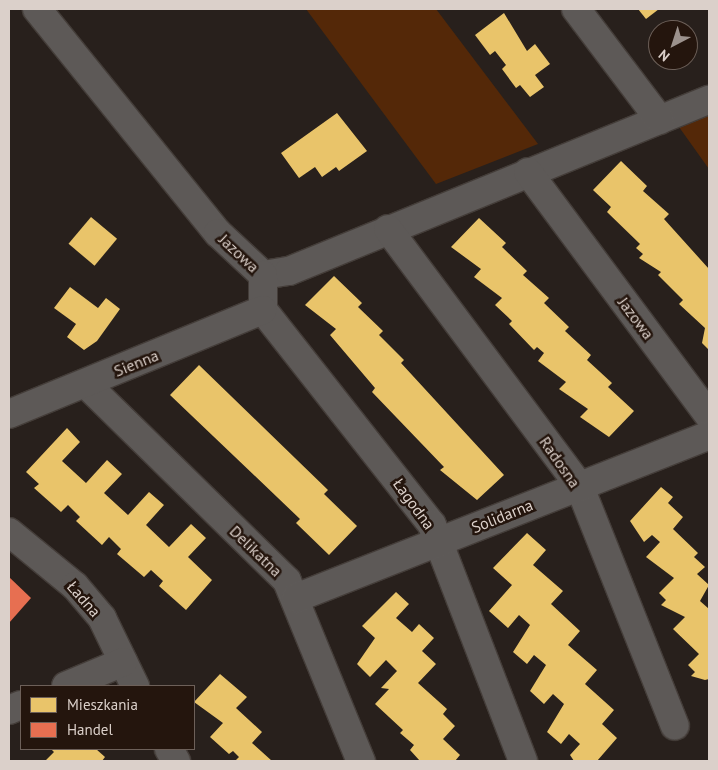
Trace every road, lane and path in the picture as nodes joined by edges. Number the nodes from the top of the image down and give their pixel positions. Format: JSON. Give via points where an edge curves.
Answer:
{"nodes":[{"id":1,"x":37,"y":9,"type":"edge"},
{"id":2,"x":576,"y":9,"type":"edge"},
{"id":3,"x":709,"y":100,"type":"edge"},
{"id":4,"x":660,"y":120,"type":"junction"},
{"id":5,"x":528,"y":172,"type":"junction"},
{"id":6,"x":388,"y":229,"type":"junction"},
{"id":7,"x":263,"y":275,"type":"junction"},
{"id":8,"x":263,"y":310,"type":"junction"},
{"id":9,"x":86,"y":384,"type":"junction"},
{"id":10,"x":9,"y":414,"type":"edge"},
{"id":11,"x":709,"y":416,"type":"edge"},
{"id":12,"x":709,"y":435,"type":"edge"},
{"id":13,"x":579,"y":485,"type":"junction"},
{"id":14,"x":9,"y":532,"type":"edge"},
{"id":15,"x":438,"y":543,"type":"junction"},
{"id":16,"x":296,"y":598,"type":"junction"},
{"id":17,"x":122,"y":662,"type":"junction"},
{"id":18,"x":68,"y":685,"type":"edge"},
{"id":19,"x":135,"y":685,"type":"edge"},
{"id":20,"x":675,"y":726,"type":"dead end"},
{"id":21,"x":170,"y":750,"type":"edge"},
{"id":22,"x":176,"y":761,"type":"edge"},
{"id":23,"x":361,"y":761,"type":"edge"},
{"id":24,"x":524,"y":761,"type":"edge"}],
"edges":[{"from":1,"to":7,"type":"street","name":"Jazowa","via":[[218,234]]},
{"from":2,"to":4,"type":"street"},
{"from":3,"to":4,"type":"street","name":"Jazowa"},
{"from":4,"to":5,"type":"street","name":"Jazowa"},
{"from":5,"to":6,"type":"street","name":"Jazowa"},
{"from":5,"to":11,"type":"street","name":"Jazowa"},
{"from":6,"to":7,"type":"street","name":"Jazowa","via":[[288,272]]},
{"from":6,"to":13,"type":"street","name":"Radosna"},
{"from":7,"to":8,"type":"street"},
{"from":8,"to":9,"type":"street","name":"Sienna"},
{"from":8,"to":15,"type":"street","name":"Łagodna","via":[[432,525]]},
{"from":9,"to":10,"type":"street","name":"Sienna"},
{"from":9,"to":16,"type":"street","name":"Delikatna","via":[[287,581]]},
{"from":12,"to":13,"type":"street","name":"Solidarna"},
{"from":13,"to":15,"type":"street","name":"Solidarna"},
{"from":13,"to":20,"type":"street","name":"Radosna"},
{"from":14,"to":17,"type":"street","name":"Ładna","via":[[75,586],[102,618]]},
{"from":15,"to":16,"type":"street","name":"Solidarna"},
{"from":15,"to":24,"type":"street","name":"Łagodna"},
{"from":16,"to":23,"type":"street","name":"Delikatna"},
{"from":17,"to":18,"type":"street"},
{"from":17,"to":19,"type":"street","name":"Ładna"},
{"from":21,"to":22,"type":"street"}]}
